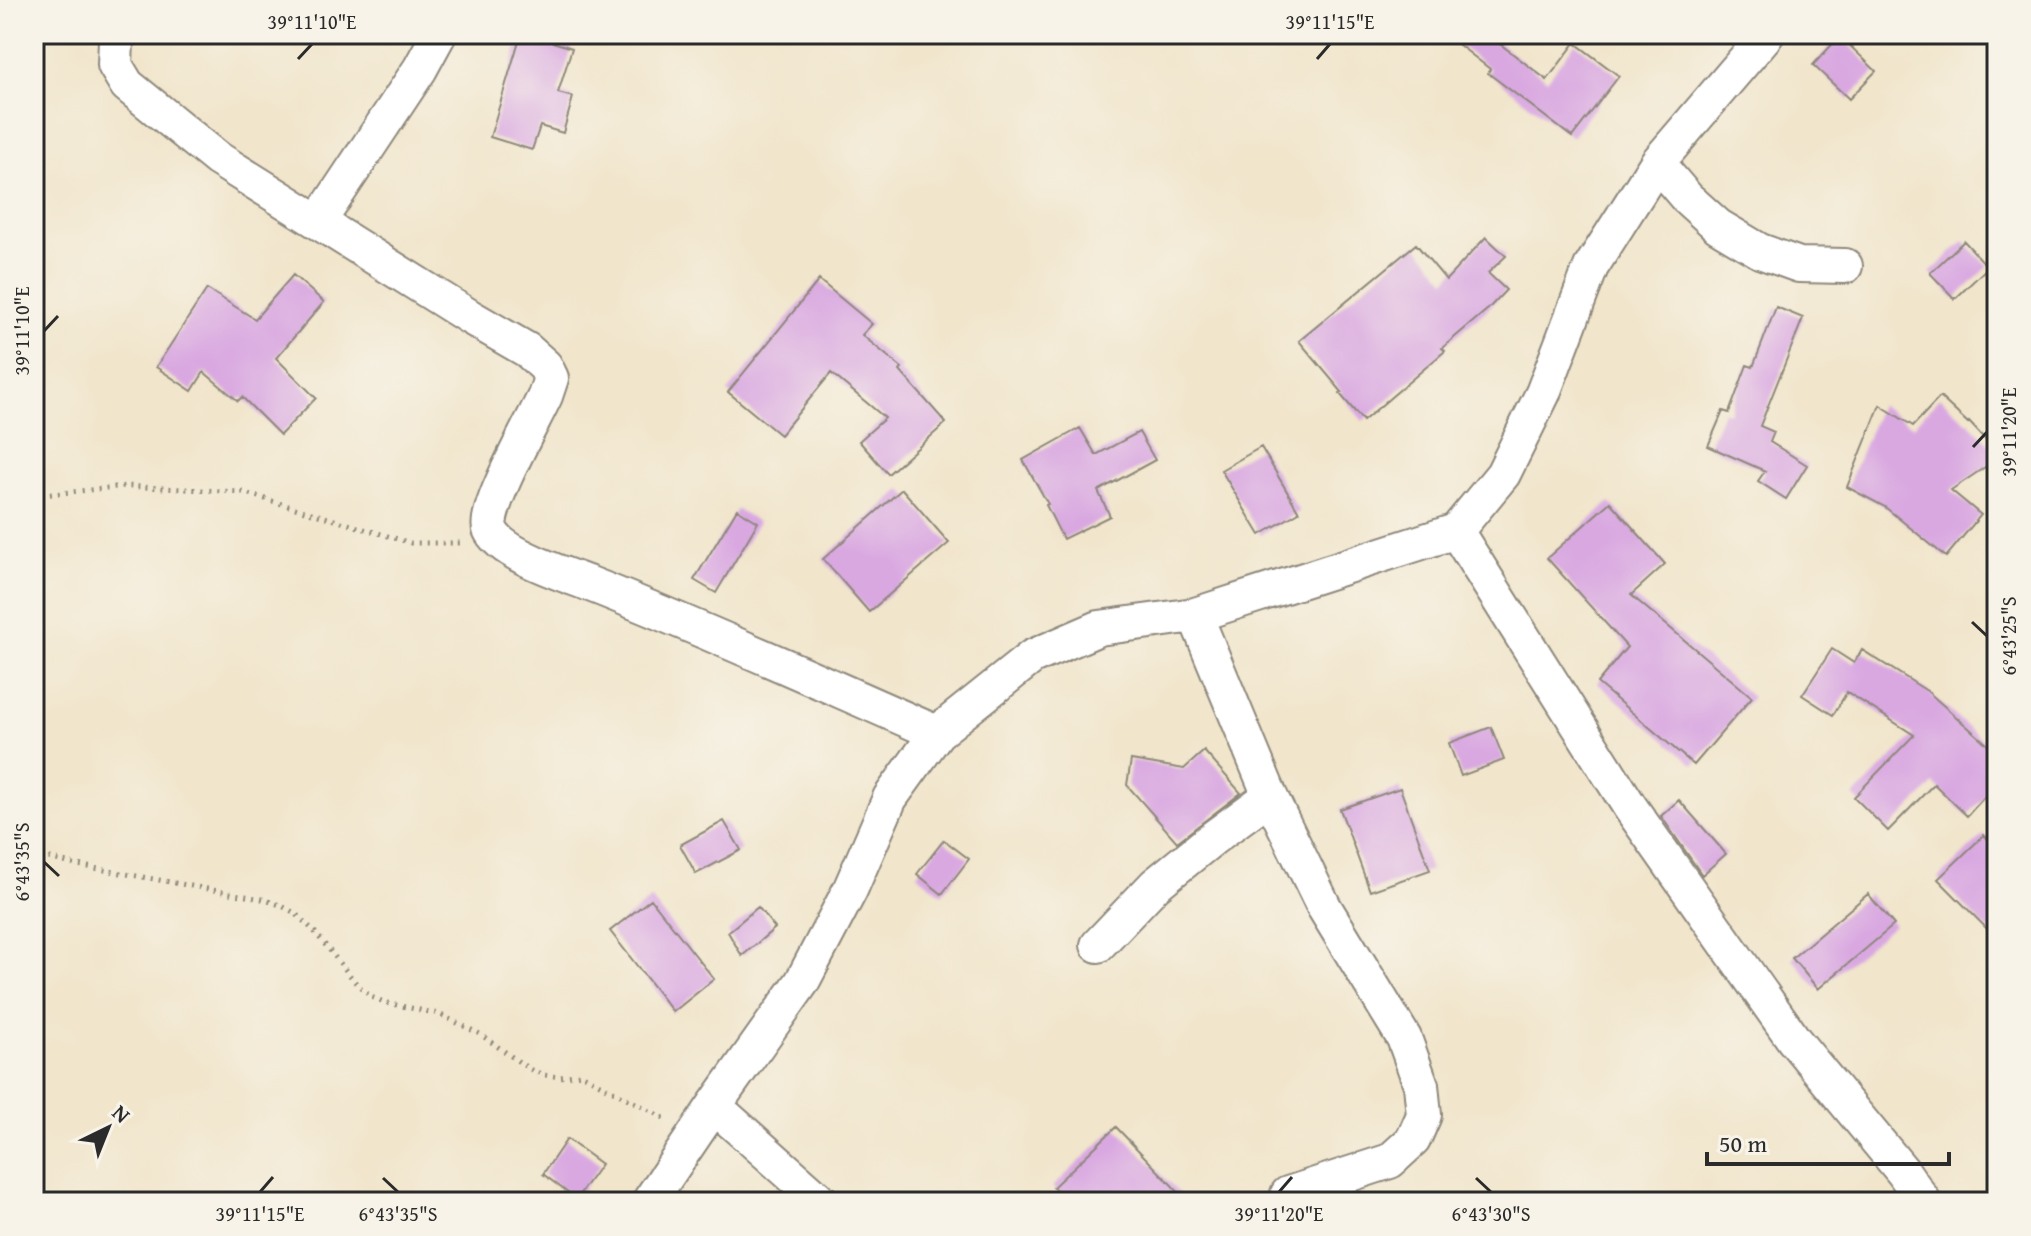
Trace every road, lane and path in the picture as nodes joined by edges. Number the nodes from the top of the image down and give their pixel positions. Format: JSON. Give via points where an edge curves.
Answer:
{"nodes":[{"id":1,"x":119,"y":34,"type":"edge"},
{"id":2,"x":439,"y":34,"type":"edge"},
{"id":3,"x":1767,"y":34,"type":"edge"},
{"id":4,"x":1657,"y":163,"type":"junction"},
{"id":5,"x":319,"y":221,"type":"junction"},
{"id":6,"x":1845,"y":266,"type":"dead end"},
{"id":7,"x":34,"y":496,"type":"edge"},
{"id":8,"x":1456,"y":531,"type":"junction"},
{"id":9,"x":500,"y":543,"type":"junction"},
{"id":10,"x":1195,"y":615,"type":"junction"},
{"id":11,"x":937,"y":733,"type":"junction"},
{"id":12,"x":1270,"y":796,"type":"junction"},
{"id":13,"x":34,"y":852,"type":"edge"},
{"id":14,"x":1098,"y":945,"type":"dead end"},
{"id":15,"x":714,"y":1106,"type":"junction"},
{"id":16,"x":695,"y":1134,"type":"junction"},
{"id":17,"x":1288,"y":1194,"type":"dead end"},
{"id":18,"x":649,"y":1202,"type":"edge"},
{"id":19,"x":822,"y":1202,"type":"edge"},
{"id":20,"x":1924,"y":1202,"type":"edge"}],
"edges":[{"from":1,"to":5,"type":"street","via":[[115,65],[127,85],[218,159]]},
{"from":2,"to":5,"type":"street"},
{"from":3,"to":4,"type":"street"},
{"from":4,"to":6,"type":"street","via":[[1718,226],[1760,251],[1799,265]]},
{"from":4,"to":8,"type":"street","via":[[1591,267],[1543,393],[1503,474]]},
{"from":5,"to":9,"type":"street","via":[[545,366],[551,378],[545,396],[489,516]]},
{"from":7,"to":9,"type":"path","via":[[125,486],[242,492],[411,543]]},
{"from":8,"to":10,"type":"street"},
{"from":8,"to":20,"type":"street","via":[[1630,807],[1794,1040]]},
{"from":9,"to":11,"type":"street","via":[[531,561]]},
{"from":10,"to":11,"type":"street","via":[[1099,628],[1032,657]]},
{"from":10,"to":12,"type":"street"},
{"from":11,"to":15,"type":"street","via":[[890,798],[802,982]]},
{"from":12,"to":14,"type":"street","via":[[1155,885]]},
{"from":12,"to":17,"type":"street","via":[[1324,907],[1404,1038],[1421,1085],[1424,1115],[1413,1140],[1390,1161]]},
{"from":13,"to":16,"type":"path","via":[[280,905],[314,931],[371,997],[439,1014],[544,1075],[581,1074]]},
{"from":15,"to":16,"type":"street"},
{"from":15,"to":19,"type":"street"},
{"from":16,"to":18,"type":"street"}]}
